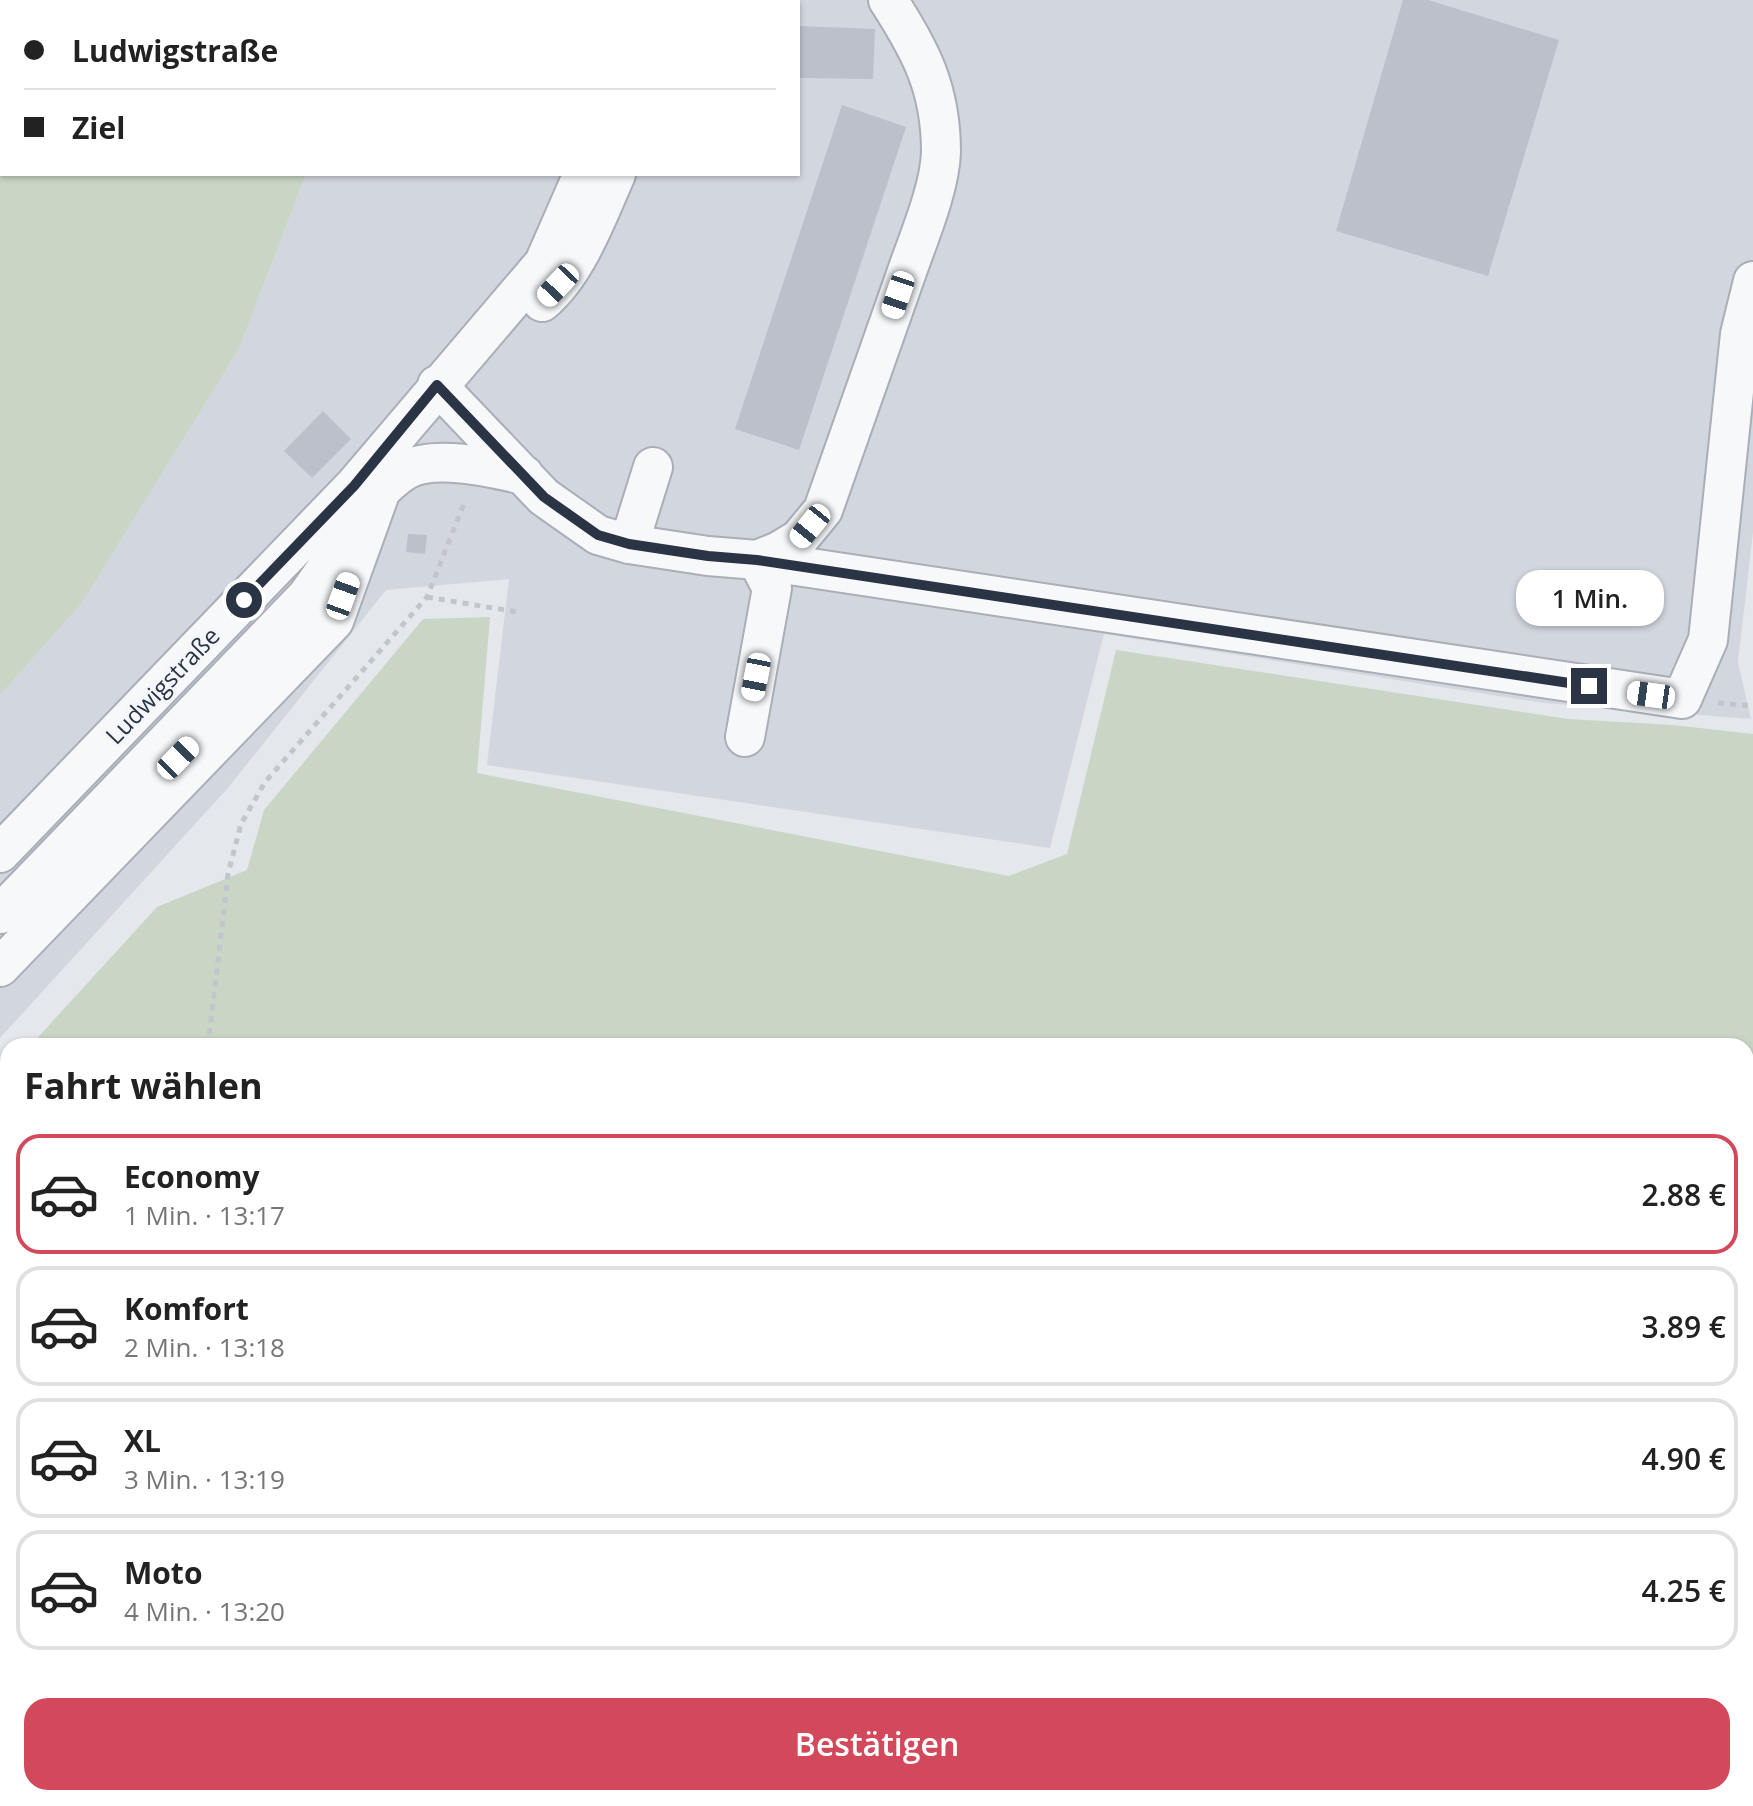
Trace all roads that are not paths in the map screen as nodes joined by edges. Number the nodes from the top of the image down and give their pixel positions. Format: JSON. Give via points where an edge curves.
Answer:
{"nodes":[{"id":1,"x":888,"y":0,"type":"edge"},
{"id":2,"x":564,"y":176,"type":"edge"},
{"id":3,"x":582,"y":176,"type":"edge"},
{"id":4,"x":615,"y":176,"type":"edge"},
{"id":5,"x":544,"y":263,"type":"junction"},
{"id":6,"x":1753,"y":281,"type":"edge"},
{"id":7,"x":490,"y":327,"type":"junction"},
{"id":8,"x":437,"y":385,"type":"junction"},
{"id":9,"x":399,"y":432,"type":"junction"},
{"id":10,"x":653,"y":467,"type":"dead end"},
{"id":11,"x":524,"y":475,"type":"junction"},
{"id":12,"x":380,"y":492,"type":"junction"},
{"id":13,"x":629,"y":544,"type":"junction"},
{"id":14,"x":757,"y":560,"type":"junction"},
{"id":15,"x":745,"y":737,"type":"dead end"},
{"id":16,"x":0,"y":853,"type":"edge"},
{"id":17,"x":0,"y":884,"type":"edge"},
{"id":18,"x":0,"y":914,"type":"edge"},
{"id":19,"x":0,"y":942,"type":"edge"},
{"id":20,"x":0,"y":967,"type":"edge"}],
"edges":[{"from":1,"to":14,"type":"lane","via":[[917,45],[938,112],[941,155],[929,208],[823,510],[799,539]]},
{"from":2,"to":5,"type":"lane"},
{"from":3,"to":5,"type":"lane"},
{"from":4,"to":7,"type":"lane","via":[[587,240],[558,285],[527,313]]},
{"from":5,"to":7,"type":"lane","name":"Ludwigstraße"},
{"from":6,"to":14,"type":"lane","via":[[1740,334],[1708,640],[1682,699]]},
{"from":7,"to":8,"type":"lane","name":"Ludwigstraße"},
{"from":8,"to":9,"type":"lane","name":"Ludwigstraße"},
{"from":8,"to":11,"type":"lane"},
{"from":9,"to":12,"type":"lane"},
{"from":9,"to":16,"type":"lane","name":"Ludwigstraße","via":[[354,486]]},
{"from":10,"to":13,"type":"lane"},
{"from":11,"to":12,"type":"lane","via":[[439,463],[407,469]]},
{"from":11,"to":13,"type":"lane","via":[[544,497],[598,535]]},
{"from":12,"to":17,"type":"lane"},
{"from":12,"to":18,"type":"lane","via":[[307,596]]},
{"from":12,"to":19,"type":"lane","via":[[322,610]]},
{"from":12,"to":20,"type":"lane","via":[[334,621]]},
{"from":13,"to":14,"type":"lane"},
{"from":14,"to":15,"type":"lane","via":[[772,588]]}]}
